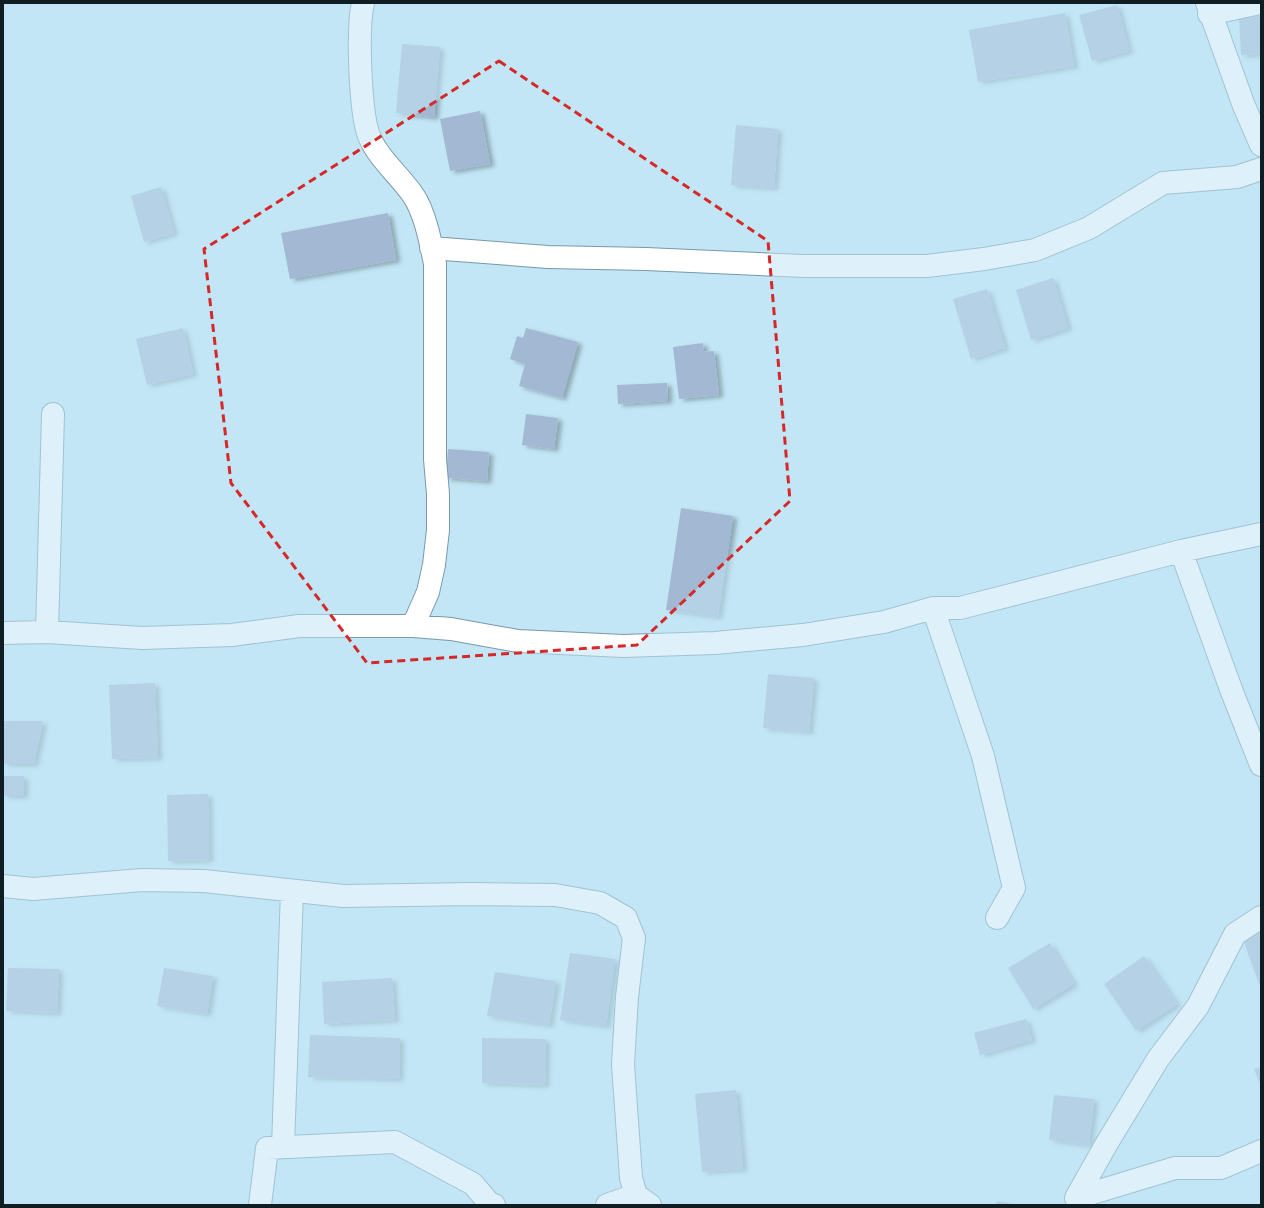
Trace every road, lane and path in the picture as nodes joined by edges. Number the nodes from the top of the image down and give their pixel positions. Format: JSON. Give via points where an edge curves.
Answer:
{"nodes":[{"id":1,"x":363,"y":3,"type":"edge"},
{"id":2,"x":1260,"y":3,"type":"edge"},
{"id":3,"x":1208,"y":8,"type":"edge"},
{"id":4,"x":1261,"y":145,"type":"edge"},
{"id":5,"x":1261,"y":169,"type":"edge"},
{"id":6,"x":431,"y":248,"type":"junction"},
{"id":7,"x":53,"y":414,"type":"dead end"},
{"id":8,"x":1261,"y":534,"type":"edge"},
{"id":9,"x":1181,"y":551,"type":"junction"},
{"id":10,"x":933,"y":608,"type":"junction"},
{"id":11,"x":413,"y":626,"type":"junction"},
{"id":12,"x":47,"y":632,"type":"junction"},
{"id":13,"x":3,"y":633,"type":"edge"},
{"id":14,"x":1261,"y":765,"type":"edge"},
{"id":15,"x":3,"y":886,"type":"edge"},
{"id":16,"x":292,"y":891,"type":"junction"},
{"id":17,"x":1261,"y":917,"type":"edge"},
{"id":18,"x":997,"y":918,"type":"dead end"},
{"id":19,"x":283,"y":1147,"type":"junction"},
{"id":20,"x":1261,"y":1151,"type":"edge"},
{"id":21,"x":643,"y":1200,"type":"edge"},
{"id":22,"x":260,"y":1205,"type":"edge"},
{"id":23,"x":494,"y":1205,"type":"edge"},
{"id":24,"x":607,"y":1205,"type":"edge"}],
"edges":[{"from":1,"to":6,"type":"street","via":[[363,103],[369,136],[381,156],[414,196]]},
{"from":2,"to":3,"type":"street"},
{"from":3,"to":4,"type":"street"},
{"from":5,"to":6,"type":"street","via":[[1237,177],[1163,183],[1089,228],[1035,250],[927,266],[804,266],[548,257]]},
{"from":6,"to":11,"type":"street","via":[[435,264],[435,459],[438,530],[428,592]]},
{"from":7,"to":12,"type":"street"},
{"from":8,"to":9,"type":"street"},
{"from":9,"to":10,"type":"street","via":[[960,608]]},
{"from":9,"to":14,"type":"street"},
{"from":10,"to":11,"type":"street","via":[[884,622],[803,635],[623,646],[518,641],[451,629]]},
{"from":10,"to":18,"type":"street","via":[[983,756],[1014,888]]},
{"from":11,"to":12,"type":"street","via":[[299,626],[232,635],[142,638]]},
{"from":12,"to":13,"type":"street"},
{"from":15,"to":16,"type":"street","via":[[33,889],[142,880],[204,881]]},
{"from":16,"to":19,"type":"street"},
{"from":16,"to":21,"type":"street","via":[[343,896],[555,895],[600,903],[626,918],[634,938],[623,1064],[631,1178]]},
{"from":17,"to":20,"type":"street","via":[[1235,934],[1198,1006],[1158,1059],[1076,1198],[1175,1168],[1221,1168]]},
{"from":19,"to":22,"type":"street","via":[[267,1148]]},
{"from":19,"to":23,"type":"street","via":[[396,1142],[473,1184],[490,1204]]},
{"from":21,"to":24,"type":"street"}]}
